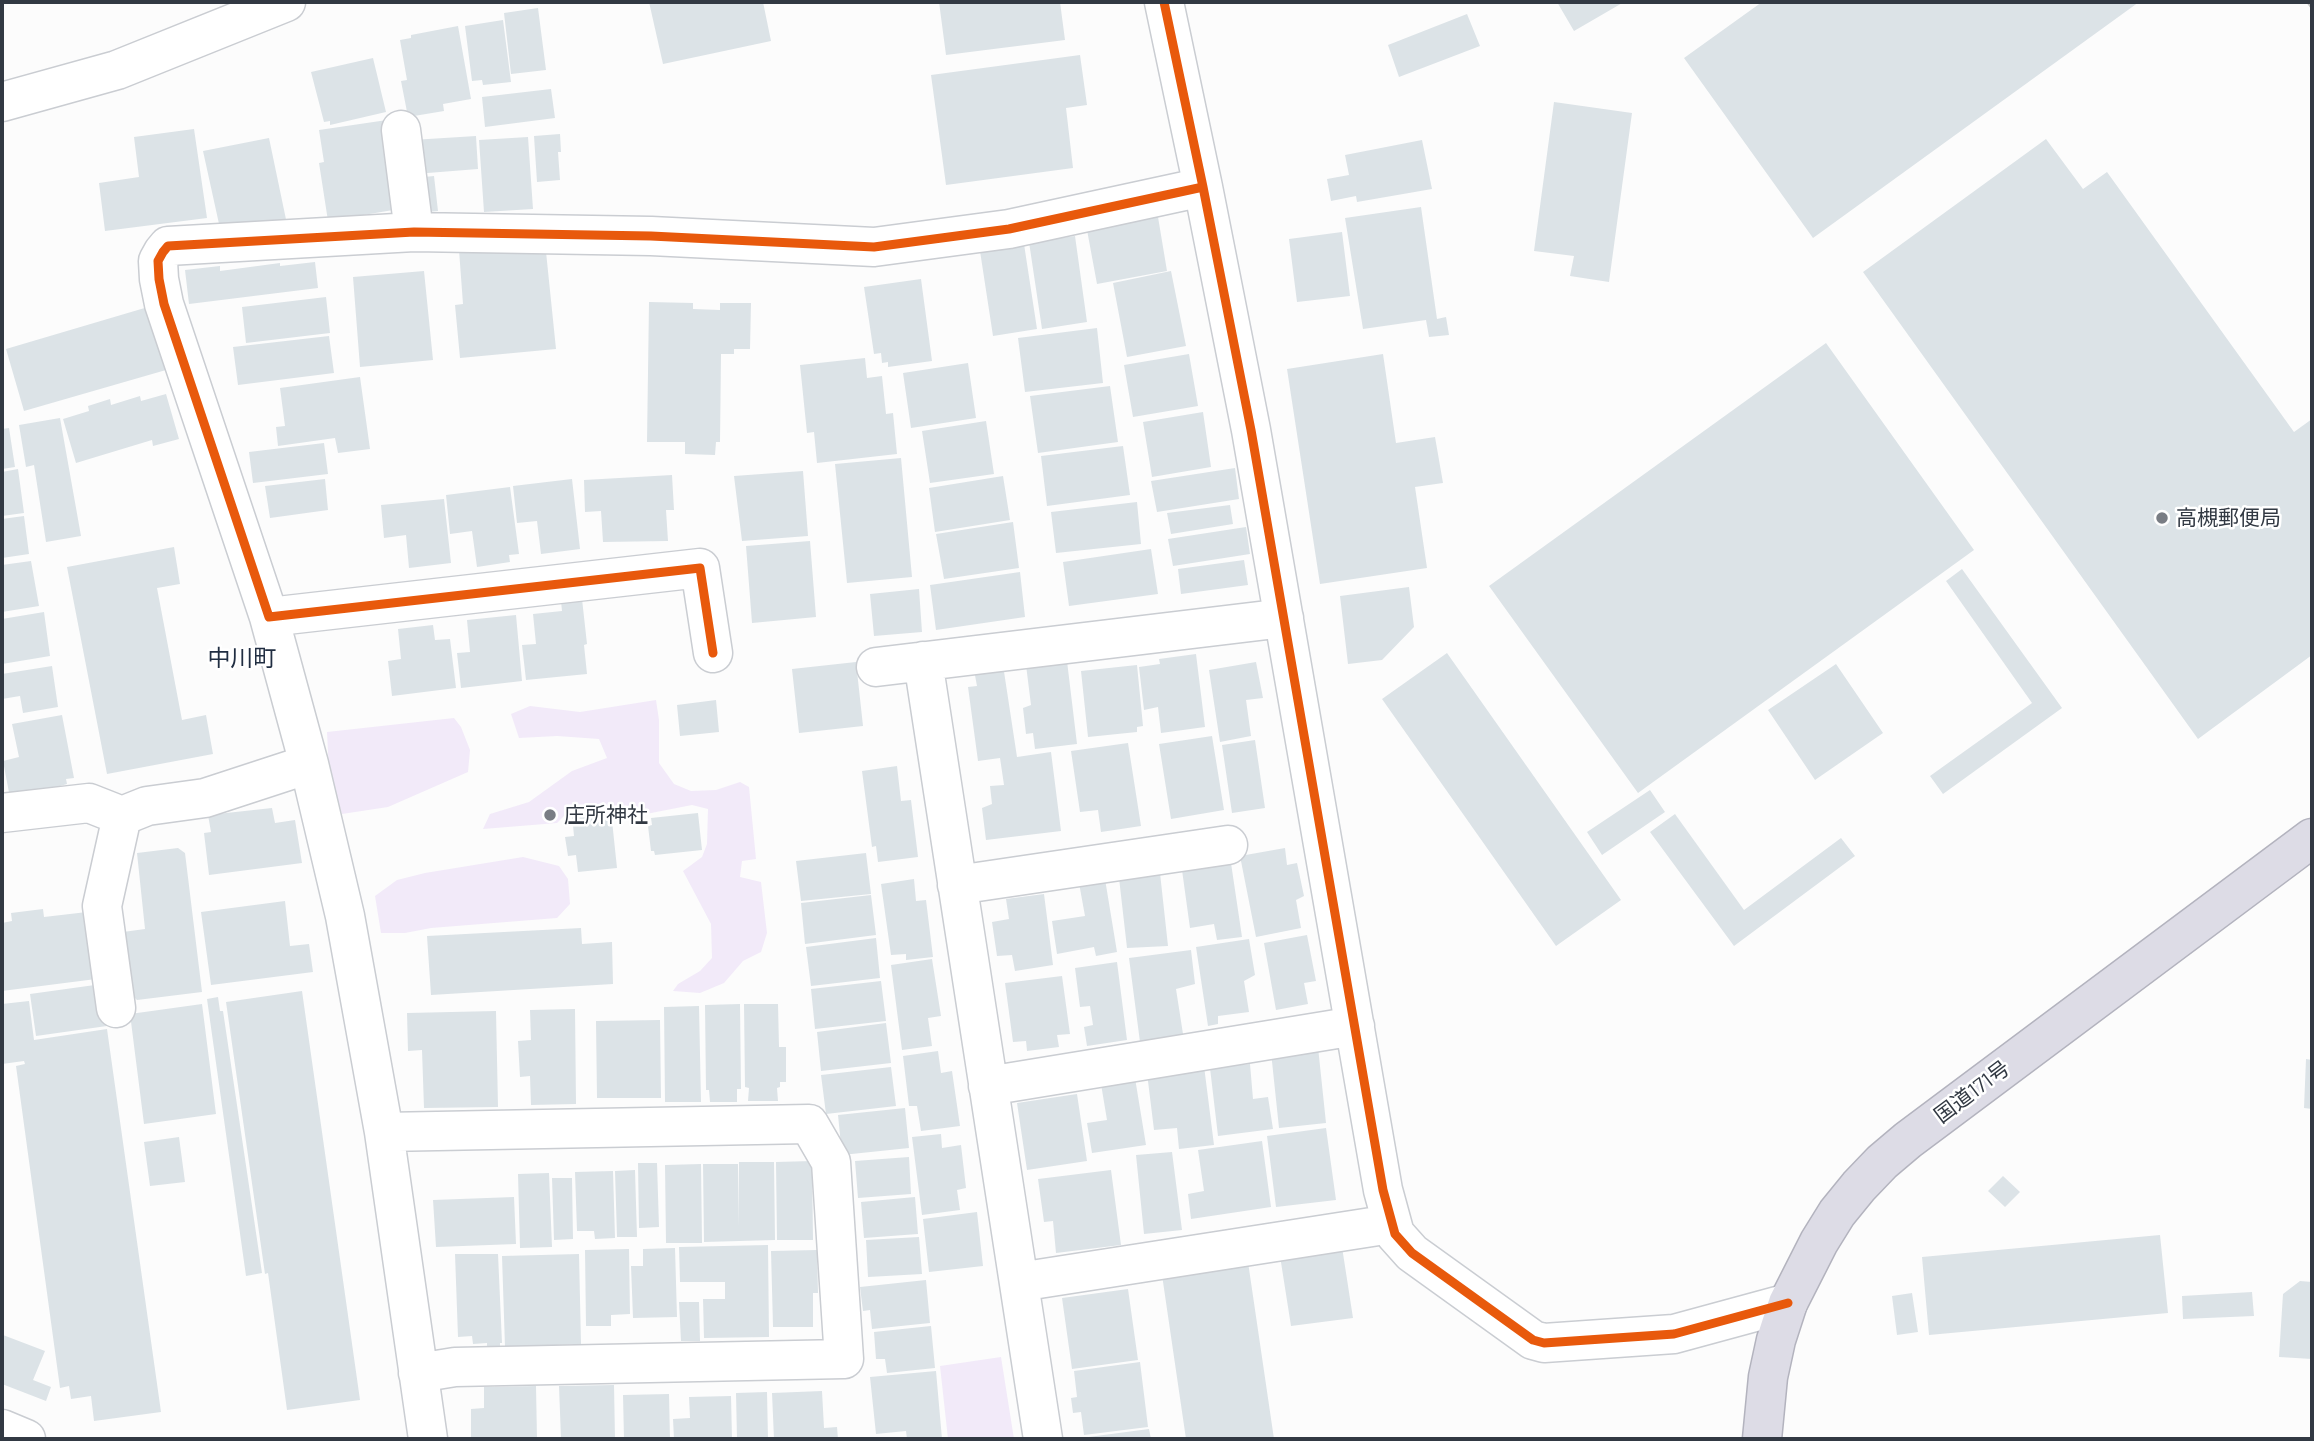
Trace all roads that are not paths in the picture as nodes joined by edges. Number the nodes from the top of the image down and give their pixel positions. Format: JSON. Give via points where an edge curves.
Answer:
{"nodes":[{"id":1,"x":286,"y":2,"type":"edge"},
{"id":2,"x":1164,"y":2,"type":"edge"},
{"id":3,"x":2,"y":102,"type":"edge"},
{"id":4,"x":401,"y":131,"type":"dead end"},
{"id":5,"x":1203,"y":187,"type":"junction"},
{"id":6,"x":414,"y":232,"type":"junction"},
{"id":7,"x":270,"y":617,"type":"junction"},
{"id":8,"x":1284,"y":618,"type":"junction"},
{"id":9,"x":713,"y":653,"type":"dead end"},
{"id":10,"x":923,"y":661,"type":"junction"},
{"id":11,"x":876,"y":667,"type":"dead end"},
{"id":12,"x":309,"y":764,"type":"junction"},
{"id":13,"x":2,"y":813,"type":"edge"},
{"id":14,"x":122,"y":816,"type":"junction"},
{"id":15,"x":2312,"y":838,"type":"edge"},
{"id":16,"x":1228,"y":845,"type":"dead end"},
{"id":17,"x":957,"y":885,"type":"junction"},
{"id":18,"x":116,"y":1008,"type":"dead end"},
{"id":19,"x":1355,"y":1026,"type":"junction"},
{"id":20,"x":988,"y":1086,"type":"junction"},
{"id":21,"x":384,"y":1132,"type":"junction"},
{"id":22,"x":1391,"y":1224,"type":"junction"},
{"id":23,"x":1018,"y":1282,"type":"junction"},
{"id":24,"x":1788,"y":1303,"type":"junction"},
{"id":25,"x":418,"y":1373,"type":"junction"},
{"id":26,"x":2,"y":1429,"type":"edge"},
{"id":27,"x":26,"y":1439,"type":"edge"},
{"id":28,"x":428,"y":1439,"type":"edge"},
{"id":29,"x":1043,"y":1439,"type":"edge"},
{"id":30,"x":1762,"y":1439,"type":"edge"}],
"edges":[{"from":1,"to":3,"type":"street","via":[[117,70]]},
{"from":2,"to":5,"type":"street"},
{"from":4,"to":6,"type":"street"},
{"from":5,"to":6,"type":"street","via":[[1009,229],[874,247],[651,236]]},
{"from":5,"to":8,"type":"street"},
{"from":6,"to":7,"type":"street","via":[[168,246],[158,261],[164,304]]},
{"from":7,"to":9,"type":"street","via":[[700,568]]},
{"from":7,"to":12,"type":"street"},
{"from":8,"to":10,"type":"street"},
{"from":8,"to":19,"type":"street"},
{"from":10,"to":11,"type":"street"},
{"from":10,"to":17,"type":"street"},
{"from":12,"to":14,"type":"street","via":[[205,798],[147,806]]},
{"from":12,"to":21,"type":"street","via":[[345,916]]},
{"from":13,"to":14,"type":"street","via":[[89,803]]},
{"from":14,"to":18,"type":"street","via":[[103,906]]},
{"from":15,"to":24,"type":"highway","name":"国道171号","via":[[1882,1162],[1837,1213]]},
{"from":16,"to":17,"type":"street"},
{"from":17,"to":20,"type":"street"},
{"from":19,"to":20,"type":"street"},
{"from":19,"to":22,"type":"street"},
{"from":20,"to":23,"type":"street"},
{"from":21,"to":25,"type":"street"},
{"from":21,"to":25,"type":"street","via":[[809,1124],[831,1162],[844,1359],[456,1367]]},
{"from":22,"to":23,"type":"street"},
{"from":22,"to":24,"type":"street","via":[[1412,1253],[1544,1343],[1674,1334]]},
{"from":23,"to":29,"type":"street"},
{"from":24,"to":30,"type":"highway","name":"国道171号","via":[[1768,1377]]},
{"from":25,"to":28,"type":"street"},
{"from":26,"to":27,"type":"street"}]}
